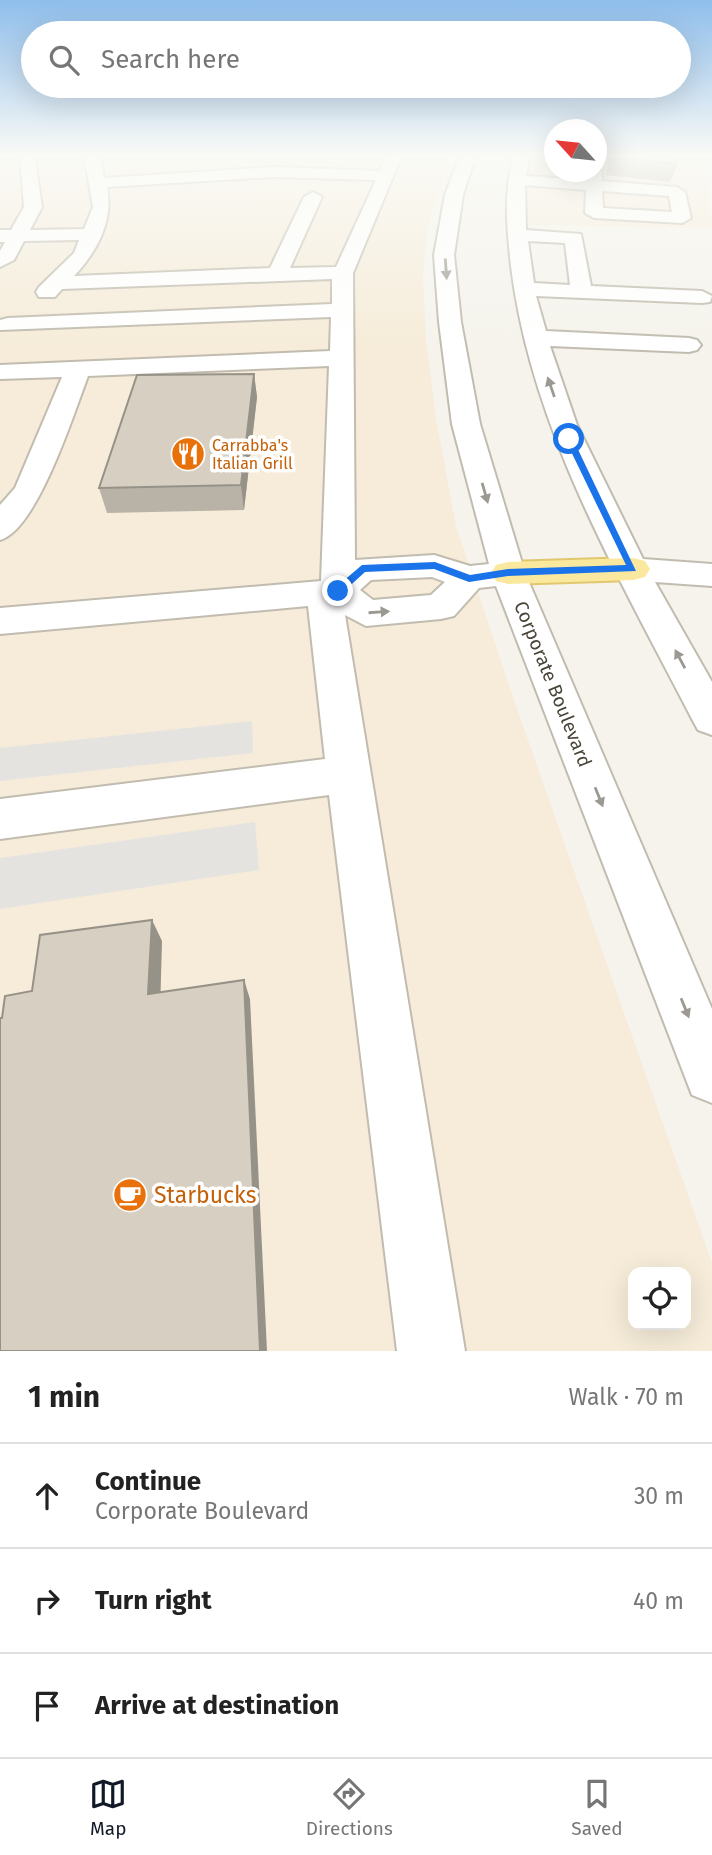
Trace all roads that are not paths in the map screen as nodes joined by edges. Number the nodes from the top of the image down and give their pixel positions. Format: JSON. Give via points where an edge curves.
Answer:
{"nodes":[{"id":1,"x":24,"y":218,"type":"edge"},
{"id":2,"x":101,"y":218,"type":"edge"},
{"id":3,"x":308,"y":218,"type":"edge"},
{"id":4,"x":368,"y":218,"type":"edge"},
{"id":5,"x":450,"y":218,"type":"edge"},
{"id":6,"x":518,"y":218,"type":"edge"},
{"id":7,"x":92,"y":234,"type":"junction"},
{"id":8,"x":517,"y":235,"type":"junction"},
{"id":9,"x":9,"y":236,"type":"edge"},
{"id":10,"x":0,"y":261,"type":"edge"},
{"id":11,"x":277,"y":274,"type":"junction"},
{"id":12,"x":343,"y":274,"type":"junction"},
{"id":13,"x":55,"y":284,"type":"junction"},
{"id":14,"x":524,"y":289,"type":"junction"},
{"id":15,"x":581,"y":292,"type":"junction"},
{"id":16,"x":702,"y":297,"type":"dead end"},
{"id":17,"x":342,"y":310,"type":"junction"},
{"id":18,"x":4,"y":328,"type":"edge"},
{"id":19,"x":536,"y":338,"type":"junction"},
{"id":20,"x":689,"y":345,"type":"dead end"},
{"id":21,"x":342,"y":358,"type":"junction"},
{"id":22,"x":78,"y":369,"type":"junction"},
{"id":23,"x":0,"y":372,"type":"edge"},
{"id":24,"x":0,"y":530,"type":"edge"},
{"id":25,"x":633,"y":569,"type":"junction"},
{"id":26,"x":508,"y":573,"type":"junction"},
{"id":27,"x":712,"y":575,"type":"edge"},
{"id":28,"x":331,"y":591,"type":"junction"},
{"id":29,"x":0,"y":621,"type":"edge"},
{"id":30,"x":712,"y":719,"type":"edge"},
{"id":31,"x":348,"y":774,"type":"junction"},
{"id":32,"x":0,"y":819,"type":"edge"},
{"id":33,"x":712,"y":1075,"type":"edge"},
{"id":34,"x":431,"y":1351,"type":"edge"}],
"edges":[{"from":1,"to":9,"type":"street"},
{"from":2,"to":7,"type":"street"},
{"from":3,"to":11,"type":"street"},
{"from":4,"to":12,"type":"street"},
{"from":5,"to":26,"type":"street","name":"Corporate Boulevard","one_way":true,"via":[[444,255],[466,424]]},
{"from":6,"to":8,"type":"street"},
{"from":7,"to":9,"type":"street"},
{"from":7,"to":13,"type":"street","via":[[83,255]]},
{"from":8,"to":14,"type":"street"},
{"from":8,"to":15,"type":"street","via":[[574,238]]},
{"from":9,"to":10,"type":"street"},
{"from":11,"to":12,"type":"street"},
{"from":11,"to":13,"type":"street"},
{"from":12,"to":17,"type":"street"},
{"from":13,"to":18,"type":"street"},
{"from":14,"to":15,"type":"street"},
{"from":14,"to":19,"type":"street"},
{"from":15,"to":16,"type":"street"},
{"from":17,"to":18,"type":"street"},
{"from":17,"to":21,"type":"street"},
{"from":19,"to":20,"type":"street"},
{"from":25,"to":19,"type":"street","one_way":true,"via":[[569,439]]},
{"from":21,"to":22,"type":"street"},
{"from":21,"to":28,"type":"street"},
{"from":22,"to":23,"type":"street"},
{"from":22,"to":24,"type":"street","via":[[29,491]]},
{"from":25,"to":26,"type":"main road"},
{"from":25,"to":27,"type":"street"},
{"from":30,"to":25,"type":"street","one_way":true},
{"from":26,"to":28,"type":"street","via":[[469,579],[435,566],[362,569]]},
{"from":26,"to":33,"type":"street","name":"Corporate Boulevard","one_way":true},
{"from":28,"to":29,"type":"street"},
{"from":28,"to":31,"type":"street"},
{"from":31,"to":32,"type":"street"},
{"from":31,"to":34,"type":"street"}]}
